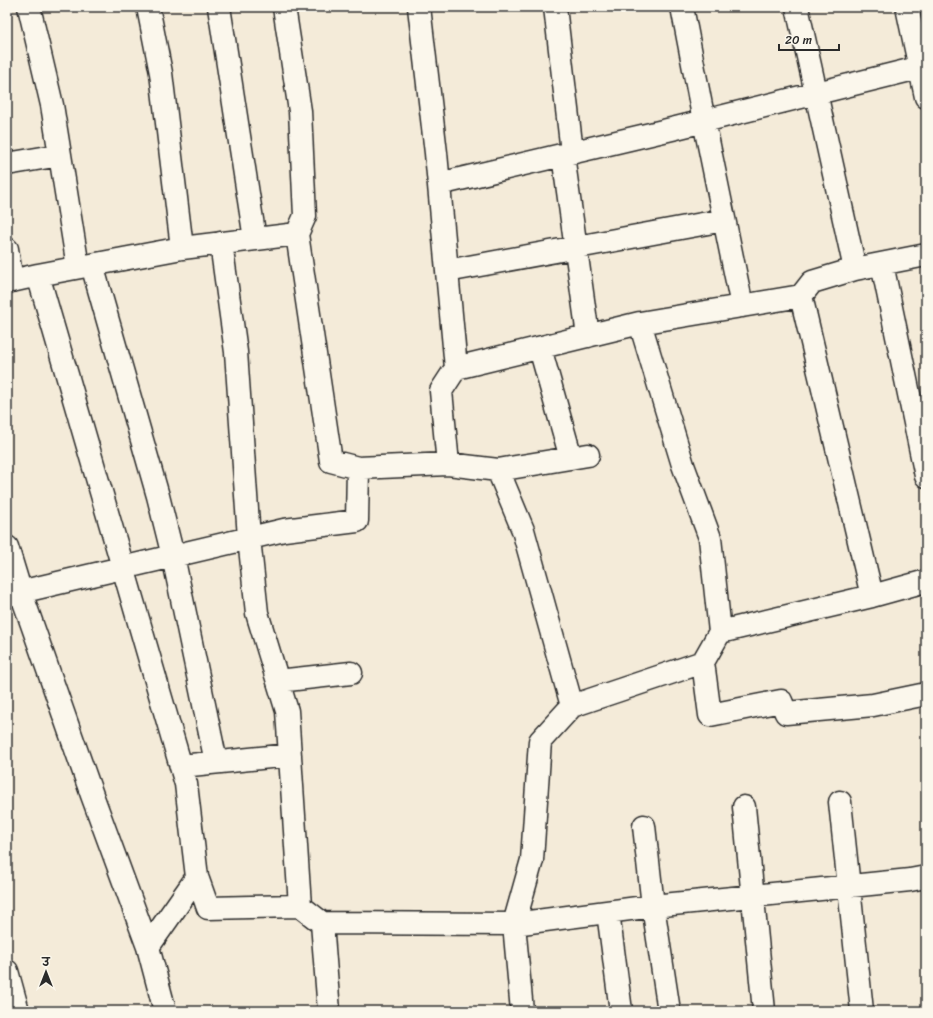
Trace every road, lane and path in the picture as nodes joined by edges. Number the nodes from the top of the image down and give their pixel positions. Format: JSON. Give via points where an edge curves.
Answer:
{"nodes":[{"id":1,"x":29,"y":7,"type":"edge"},
{"id":2,"x":148,"y":7,"type":"edge"},
{"id":3,"x":219,"y":7,"type":"edge"},
{"id":4,"x":284,"y":7,"type":"edge"},
{"id":5,"x":419,"y":7,"type":"edge"},
{"id":6,"x":555,"y":7,"type":"edge"},
{"id":7,"x":682,"y":7,"type":"edge"},
{"id":8,"x":797,"y":7,"type":"edge"},
{"id":9,"x":907,"y":7,"type":"edge"},
{"id":10,"x":923,"y":67,"type":"edge"},
{"id":11,"x":816,"y":94,"type":"junction"},
{"id":12,"x":926,"y":97,"type":"edge"},
{"id":13,"x":704,"y":121,"type":"junction"},
{"id":14,"x":567,"y":154,"type":"junction"},
{"id":15,"x":60,"y":155,"type":"junction"},
{"id":16,"x":7,"y":164,"type":"edge"},
{"id":17,"x":439,"y":184,"type":"junction"},
{"id":18,"x":724,"y":220,"type":"junction"},
{"id":19,"x":297,"y":234,"type":"junction"},
{"id":20,"x":255,"y":239,"type":"junction"},
{"id":21,"x":221,"y":243,"type":"junction"},
{"id":22,"x":576,"y":246,"type":"junction"},
{"id":23,"x":182,"y":248,"type":"junction"},
{"id":24,"x":7,"y":249,"type":"edge"},
{"id":25,"x":926,"y":255,"type":"edge"},
{"id":26,"x":882,"y":264,"type":"junction"},
{"id":27,"x":85,"y":266,"type":"junction"},
{"id":28,"x":855,"y":269,"type":"junction"},
{"id":29,"x":447,"y":271,"type":"junction"},
{"id":30,"x":38,"y":275,"type":"junction"},
{"id":31,"x":10,"y":281,"type":"edge"},
{"id":32,"x":801,"y":296,"type":"junction"},
{"id":33,"x":742,"y":306,"type":"junction"},
{"id":34,"x":640,"y":323,"type":"junction"},
{"id":35,"x":588,"y":336,"type":"junction"},
{"id":36,"x":540,"y":348,"type":"junction"},
{"id":37,"x":456,"y":368,"type":"junction"},
{"id":38,"x":448,"y":464,"type":"junction"},
{"id":39,"x":358,"y":468,"type":"junction"},
{"id":40,"x":498,"y":470,"type":"junction"},
{"id":41,"x":926,"y":476,"type":"edge"},
{"id":42,"x":249,"y":538,"type":"junction"},
{"id":43,"x":7,"y":547,"type":"edge"},
{"id":44,"x":173,"y":556,"type":"junction"},
{"id":45,"x":123,"y":568,"type":"junction"},
{"id":46,"x":926,"y":581,"type":"edge"},
{"id":47,"x":14,"y":593,"type":"edge"},
{"id":48,"x":872,"y":596,"type":"junction"},
{"id":49,"x":720,"y":632,"type":"junction"},
{"id":50,"x":703,"y":662,"type":"junction"},
{"id":51,"x":351,"y":673,"type":"dead end"},
{"id":52,"x":278,"y":681,"type":"junction"},
{"id":53,"x":926,"y":694,"type":"edge"},
{"id":54,"x":572,"y":706,"type":"junction"},
{"id":55,"x":290,"y":755,"type":"junction"},
{"id":56,"x":216,"y":762,"type":"junction"},
{"id":57,"x":181,"y":766,"type":"junction"},
{"id":58,"x":840,"y":802,"type":"dead end"},
{"id":59,"x":744,"y":806,"type":"dead end"},
{"id":60,"x":644,"y":826,"type":"dead end"},
{"id":61,"x":197,"y":877,"type":"junction"},
{"id":62,"x":926,"y":877,"type":"edge"},
{"id":63,"x":849,"y":886,"type":"junction"},
{"id":64,"x":754,"y":896,"type":"junction"},
{"id":65,"x":300,"y":906,"type":"junction"},
{"id":66,"x":653,"y":906,"type":"junction"},
{"id":67,"x":608,"y":912,"type":"junction"},
{"id":68,"x":322,"y":923,"type":"junction"},
{"id":69,"x":514,"y":924,"type":"junction"},
{"id":70,"x":148,"y":948,"type":"junction"},
{"id":71,"x":7,"y":971,"type":"edge"},
{"id":72,"x":18,"y":1011,"type":"edge"},
{"id":73,"x":165,"y":1011,"type":"edge"},
{"id":74,"x":329,"y":1011,"type":"edge"},
{"id":75,"x":522,"y":1011,"type":"edge"},
{"id":76,"x":621,"y":1011,"type":"edge"},
{"id":77,"x":668,"y":1011,"type":"edge"},
{"id":78,"x":764,"y":1011,"type":"edge"},
{"id":79,"x":862,"y":1011,"type":"edge"}],
"edges":[{"from":1,"to":15,"type":"street","via":[[52,105]]},
{"from":2,"to":23,"type":"street","via":[[161,73]]},
{"from":3,"to":20,"type":"street"},
{"from":4,"to":19,"type":"street","via":[[300,111],[305,216]]},
{"from":5,"to":17,"type":"street"},
{"from":6,"to":14,"type":"street"},
{"from":7,"to":13,"type":"street"},
{"from":8,"to":11,"type":"street"},
{"from":9,"to":10,"type":"street"},
{"from":10,"to":11,"type":"street"},
{"from":10,"to":12,"type":"street"},
{"from":11,"to":13,"type":"street"},
{"from":11,"to":28,"type":"street"},
{"from":13,"to":14,"type":"street"},
{"from":13,"to":18,"type":"street"},
{"from":14,"to":17,"type":"street"},
{"from":14,"to":22,"type":"street"},
{"from":15,"to":16,"type":"street"},
{"from":15,"to":27,"type":"street"},
{"from":17,"to":29,"type":"street"},
{"from":18,"to":22,"type":"street"},
{"from":18,"to":33,"type":"street"},
{"from":19,"to":20,"type":"street"},
{"from":19,"to":39,"type":"street","via":[[331,461]]},
{"from":20,"to":21,"type":"street"},
{"from":21,"to":23,"type":"street"},
{"from":21,"to":42,"type":"street","via":[[236,352]]},
{"from":22,"to":29,"type":"street"},
{"from":22,"to":35,"type":"street"},
{"from":23,"to":27,"type":"street"},
{"from":24,"to":31,"type":"street"},
{"from":25,"to":26,"type":"street"},
{"from":26,"to":28,"type":"street"},
{"from":26,"to":41,"type":"street"},
{"from":27,"to":30,"type":"street"},
{"from":27,"to":44,"type":"street","via":[[158,496]]},
{"from":28,"to":32,"type":"street","via":[[812,282]]},
{"from":29,"to":37,"type":"street"},
{"from":30,"to":31,"type":"street"},
{"from":30,"to":45,"type":"street"},
{"from":32,"to":33,"type":"street"},
{"from":32,"to":48,"type":"street"},
{"from":33,"to":34,"type":"street"},
{"from":34,"to":35,"type":"street"},
{"from":34,"to":49,"type":"street","via":[[683,465],[710,538]]},
{"from":35,"to":36,"type":"street"},
{"from":36,"to":37,"type":"street"},
{"from":36,"to":40,"type":"street","via":[[580,457]]},
{"from":37,"to":38,"type":"street","via":[[441,391]]},
{"from":38,"to":39,"type":"street"},
{"from":38,"to":40,"type":"street"},
{"from":39,"to":42,"type":"street","via":[[357,521],[284,530]]},
{"from":40,"to":54,"type":"street","via":[[524,530]]},
{"from":42,"to":44,"type":"street"},
{"from":42,"to":52,"type":"street","via":[[257,613]]},
{"from":43,"to":47,"type":"street"},
{"from":44,"to":45,"type":"street"},
{"from":44,"to":56,"type":"street"},
{"from":45,"to":47,"type":"street"},
{"from":45,"to":57,"type":"street"},
{"from":46,"to":48,"type":"street"},
{"from":47,"to":70,"type":"street"},
{"from":48,"to":49,"type":"street"},
{"from":49,"to":50,"type":"street"},
{"from":50,"to":53,"type":"street","via":[[710,716],[781,701],[786,714],[874,705]]},
{"from":50,"to":54,"type":"street"},
{"from":51,"to":52,"type":"street"},
{"from":52,"to":55,"type":"street","via":[[287,711]]},
{"from":54,"to":69,"type":"street","via":[[540,741],[532,860]]},
{"from":55,"to":56,"type":"street"},
{"from":55,"to":65,"type":"street"},
{"from":56,"to":57,"type":"street"},
{"from":57,"to":61,"type":"street","via":[[186,784]]},
{"from":58,"to":63,"type":"street"},
{"from":59,"to":64,"type":"street"},
{"from":60,"to":66,"type":"street"},
{"from":61,"to":65,"type":"street","via":[[208,908]]},
{"from":61,"to":70,"type":"street"},
{"from":62,"to":63,"type":"street"},
{"from":63,"to":64,"type":"street"},
{"from":63,"to":79,"type":"street"},
{"from":64,"to":66,"type":"street"},
{"from":64,"to":78,"type":"street"},
{"from":65,"to":68,"type":"street"},
{"from":66,"to":67,"type":"street"},
{"from":66,"to":77,"type":"street"},
{"from":67,"to":69,"type":"street"},
{"from":67,"to":76,"type":"street"},
{"from":68,"to":69,"type":"street"},
{"from":68,"to":74,"type":"street"},
{"from":69,"to":75,"type":"street"},
{"from":70,"to":73,"type":"street"},
{"from":71,"to":72,"type":"street"}]}
